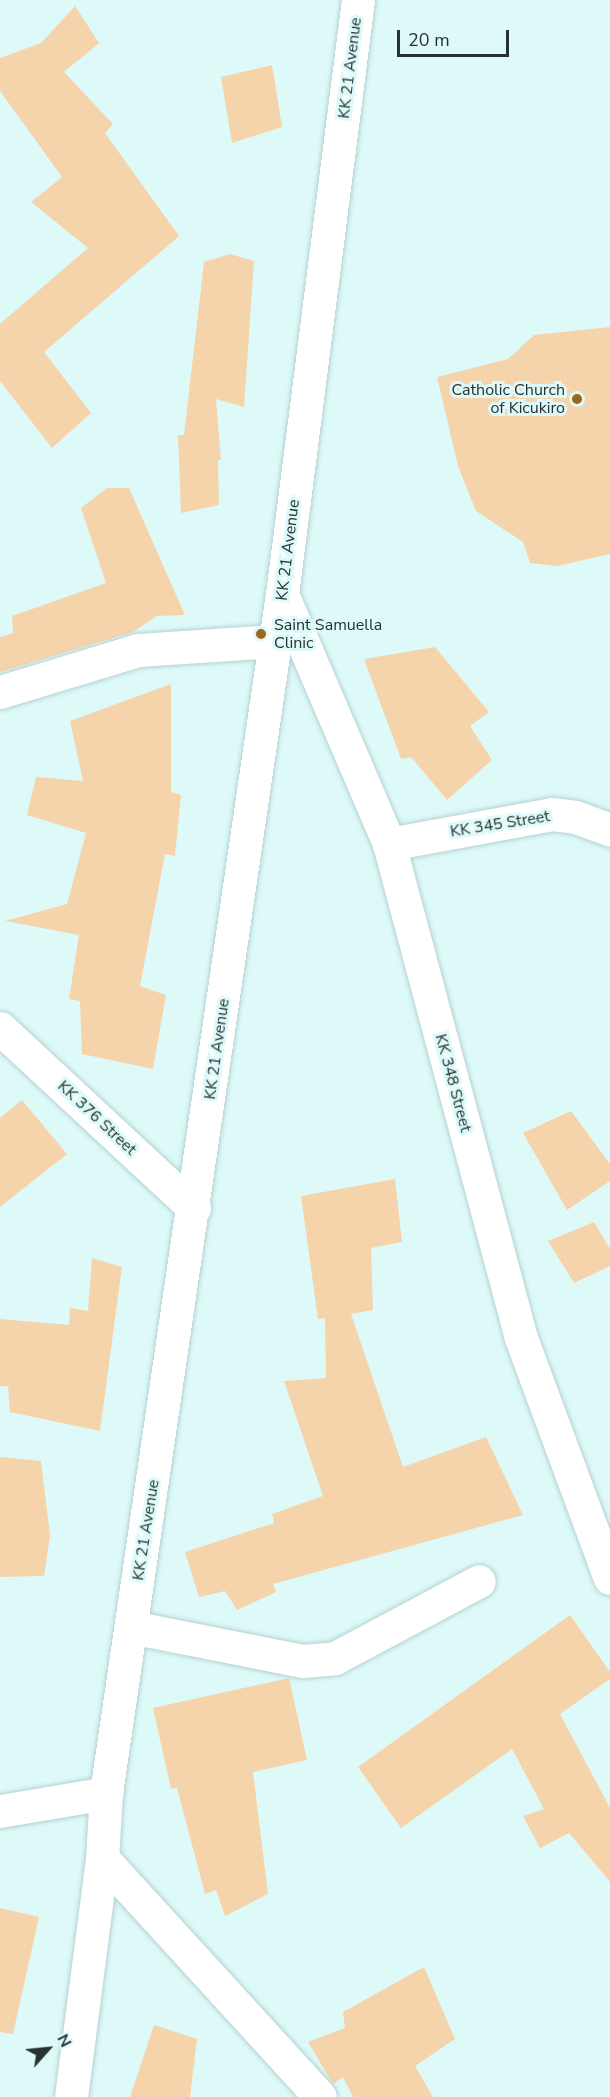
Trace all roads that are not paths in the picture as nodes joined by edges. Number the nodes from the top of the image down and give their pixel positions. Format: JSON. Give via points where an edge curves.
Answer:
{"nodes":[{"id":1,"x":358,"y":0,"type":"edge"},
{"id":2,"x":282,"y":594,"type":"junction"},
{"id":3,"x":275,"y":640,"type":"junction"},
{"id":4,"x":0,"y":692,"type":"edge"},
{"id":5,"x":610,"y":830,"type":"edge"},
{"id":6,"x":389,"y":844,"type":"junction"},
{"id":7,"x":0,"y":1028,"type":"edge"},
{"id":8,"x":194,"y":1208,"type":"junction"},
{"id":9,"x":610,"y":1578,"type":"edge"},
{"id":10,"x":478,"y":1581,"type":"dead end"},
{"id":11,"x":131,"y":1627,"type":"junction"},
{"id":12,"x":106,"y":1793,"type":"junction"},
{"id":13,"x":0,"y":1810,"type":"edge"},
{"id":14,"x":102,"y":1858,"type":"junction"},
{"id":15,"x":71,"y":2097,"type":"edge"},
{"id":16,"x":320,"y":2097,"type":"edge"}],
"edges":[{"from":1,"to":2,"type":"street","name":"KK 21 Avenue"},
{"from":2,"to":3,"type":"street","name":"KK 21 Avenue"},
{"from":2,"to":6,"type":"street","name":"KK 348 Street"},
{"from":3,"to":4,"type":"street","via":[[138,650]]},
{"from":3,"to":8,"type":"street","name":"KK 21 Avenue"},
{"from":5,"to":6,"type":"street","name":"KK 345 Street","via":[[575,817],[552,814]]},
{"from":6,"to":9,"type":"street","name":"KK 348 Street","via":[[521,1338]]},
{"from":7,"to":8,"type":"street","name":"KK 376 Street"},
{"from":8,"to":11,"type":"street","name":"KK 21 Avenue"},
{"from":10,"to":11,"type":"street","via":[[335,1658],[303,1661]]},
{"from":11,"to":12,"type":"street","name":"KK 21 Avenue"},
{"from":12,"to":13,"type":"street"},
{"from":12,"to":14,"type":"street","name":"KK 21 Avenue"},
{"from":14,"to":15,"type":"street","name":"KK 21 Avenue"},
{"from":14,"to":16,"type":"street"}]}
